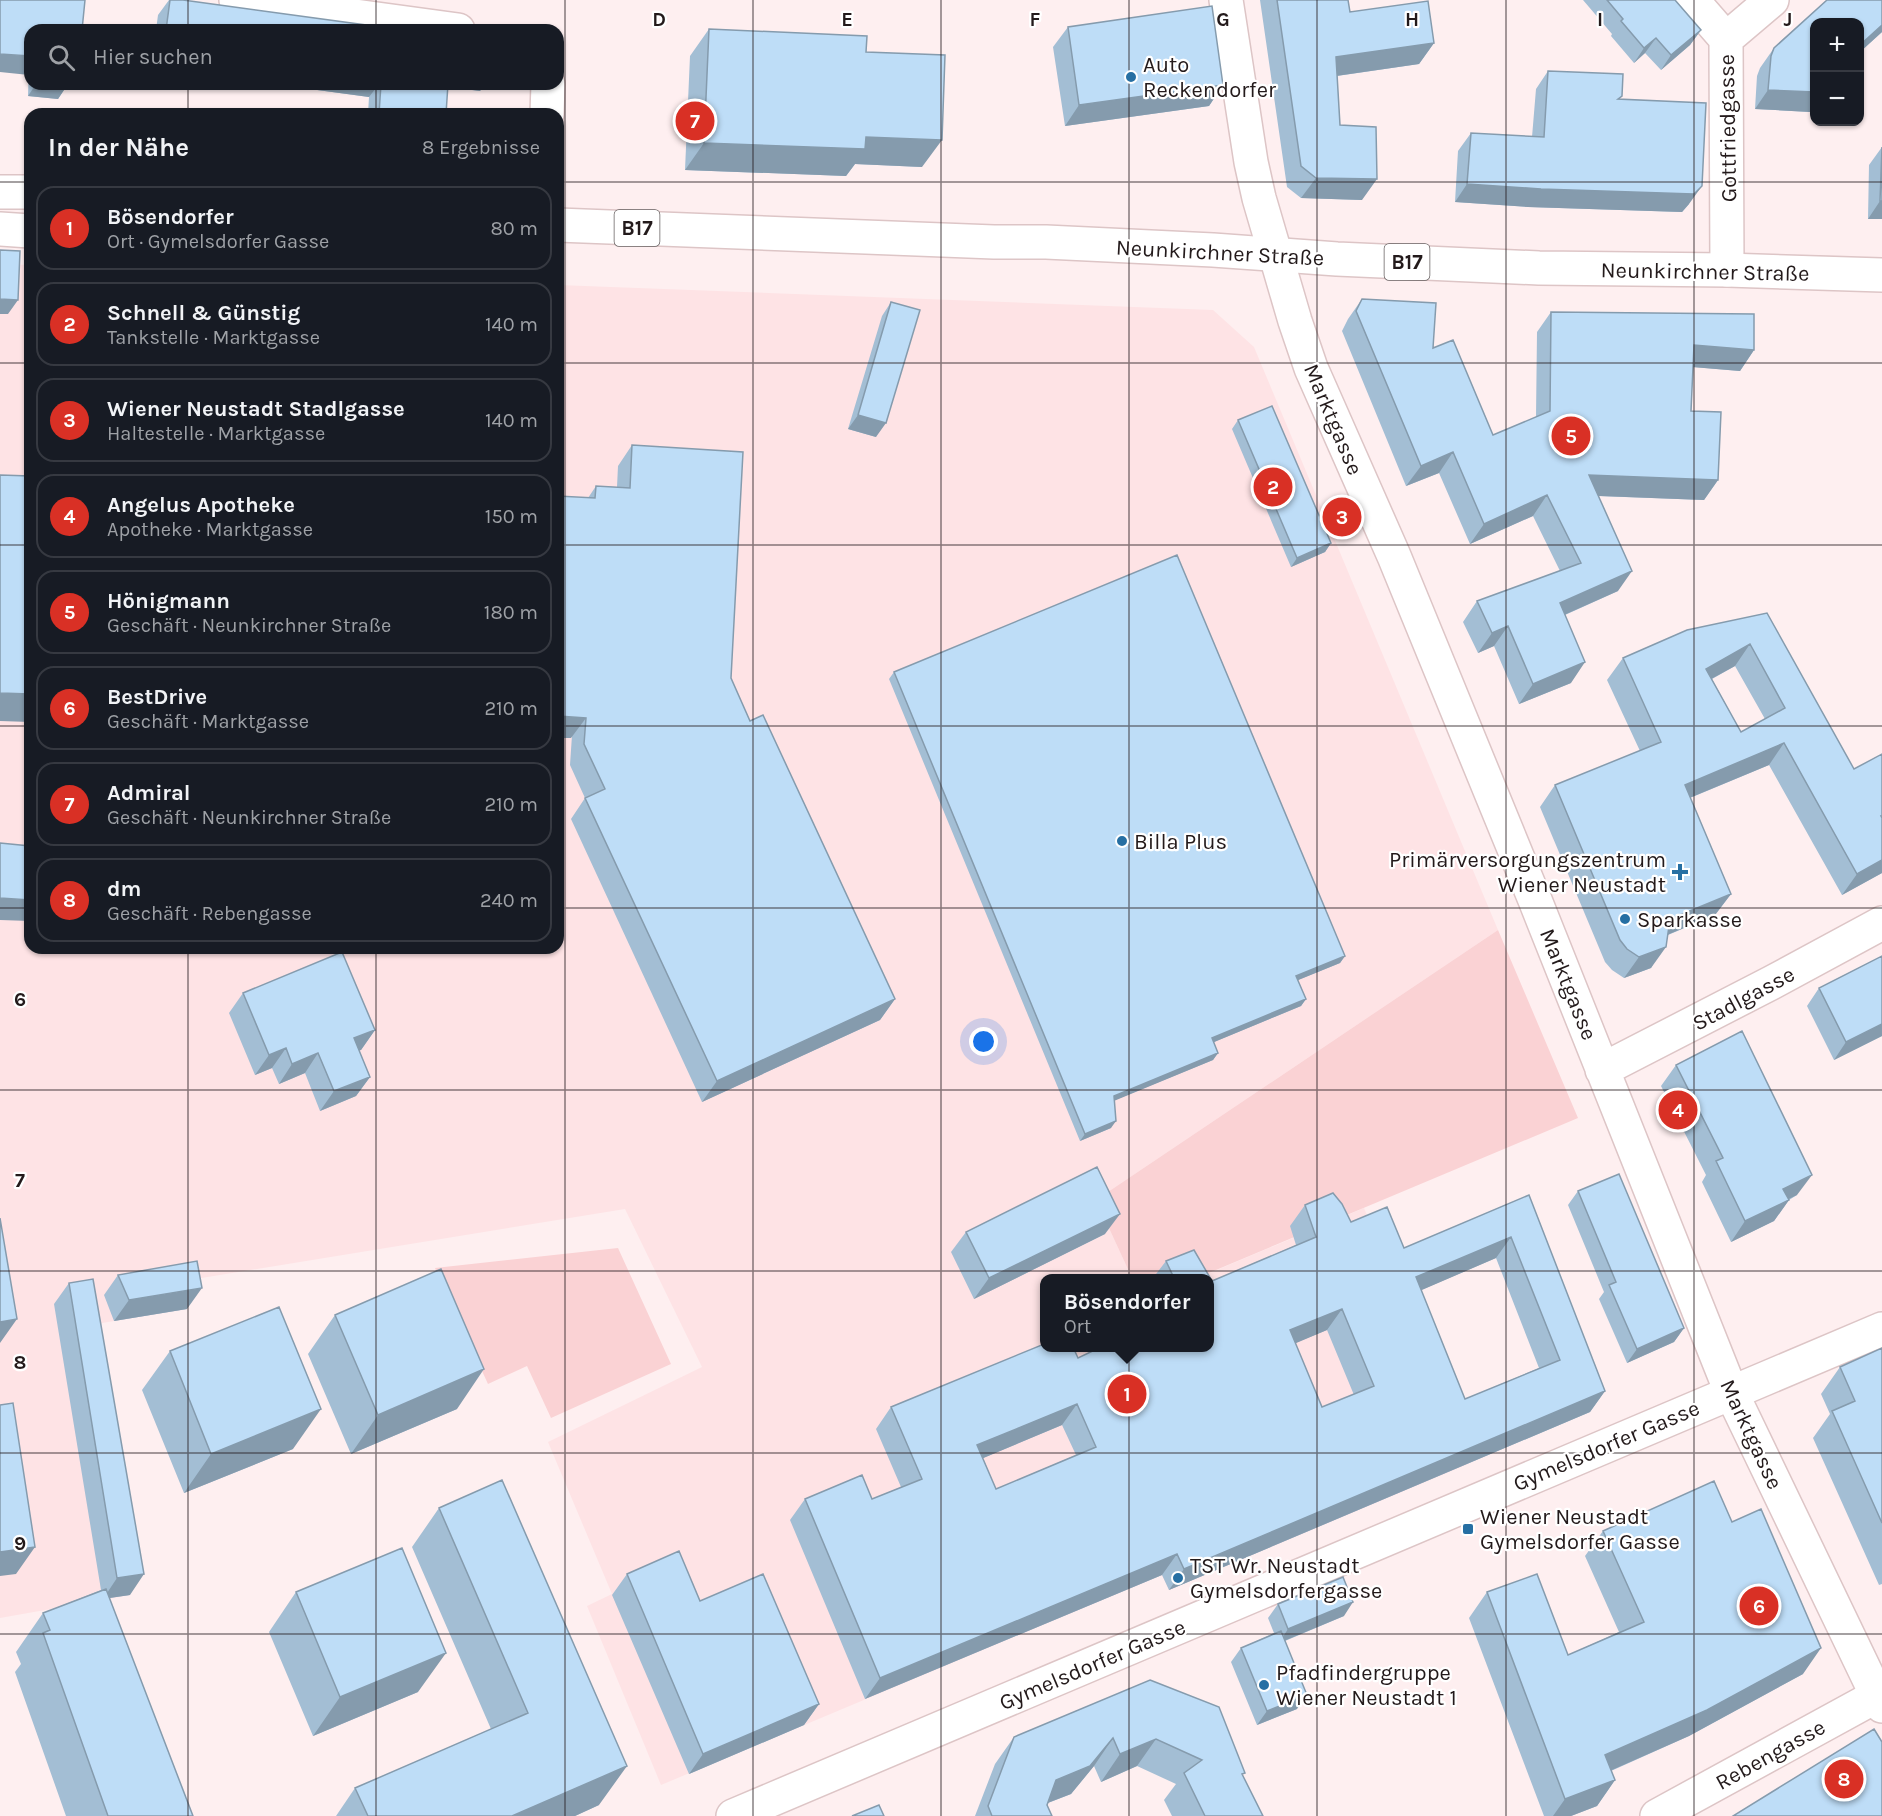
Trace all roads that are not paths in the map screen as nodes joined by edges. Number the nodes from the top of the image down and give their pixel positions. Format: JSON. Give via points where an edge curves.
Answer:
{"nodes":[{"id":1,"x":236,"y":0,"type":"edge"},
{"id":2,"x":1226,"y":0,"type":"edge"},
{"id":3,"x":1692,"y":0,"type":"edge"},
{"id":4,"x":1772,"y":0,"type":"edge"},
{"id":5,"x":414,"y":24,"type":"edge"},
{"id":6,"x":1726,"y":39,"type":"junction"},
{"id":7,"x":548,"y":90,"type":"edge"},
{"id":8,"x":547,"y":108,"type":"edge"},
{"id":9,"x":0,"y":192,"type":"edge"},
{"id":10,"x":24,"y":192,"type":"edge"},
{"id":11,"x":564,"y":225,"type":"edge"},
{"id":12,"x":0,"y":229,"type":"edge"},
{"id":13,"x":24,"y":231,"type":"edge"},
{"id":14,"x":1275,"y":254,"type":"junction"},
{"id":15,"x":1727,"y":270,"type":"junction"},
{"id":16,"x":1882,"y":274,"type":"edge"},
{"id":17,"x":1882,"y":923,"type":"edge"},
{"id":18,"x":1602,"y":1070,"type":"junction"},
{"id":19,"x":1882,"y":1329,"type":"edge"},
{"id":20,"x":1731,"y":1392,"type":"junction"},
{"id":21,"x":1880,"y":1698,"type":"edge"},
{"id":22,"x":733,"y":1816,"type":"edge"},
{"id":23,"x":1657,"y":1816,"type":"edge"}],
"edges":[{"from":1,"to":5,"type":"street"},
{"from":2,"to":14,"type":"street","name":"Marktgasse","via":[[1251,162]]},
{"from":3,"to":6,"type":"street","name":"Gottfriedgasse"},
{"from":4,"to":6,"type":"street"},
{"from":6,"to":15,"type":"street","name":"Gottfriedgasse"},
{"from":7,"to":8,"type":"street"},
{"from":9,"to":10,"type":"street"},
{"from":11,"to":14,"type":"street","name":"Neunkirchner Straße","number":"B17","via":[[1058,242]]},
{"from":12,"to":13,"type":"street"},
{"from":14,"to":15,"type":"street","name":"Neunkirchner Straße","number":"B17","via":[[1539,268]]},
{"from":14,"to":18,"type":"street","name":"Marktgasse","via":[[1311,368],[1394,556]]},
{"from":15,"to":16,"type":"street","name":"Neunkirchner Straße","number":"B17"},
{"from":17,"to":18,"type":"street","name":"Stadlgasse"},
{"from":18,"to":20,"type":"street","name":"Marktgasse"},
{"from":19,"to":20,"type":"street","name":"Gymelsdorfer Gasse"},
{"from":20,"to":21,"type":"street","name":"Marktgasse"},
{"from":20,"to":22,"type":"street","name":"Gymelsdorfer Gasse"},
{"from":21,"to":23,"type":"street","name":"Rebengasse"}]}
